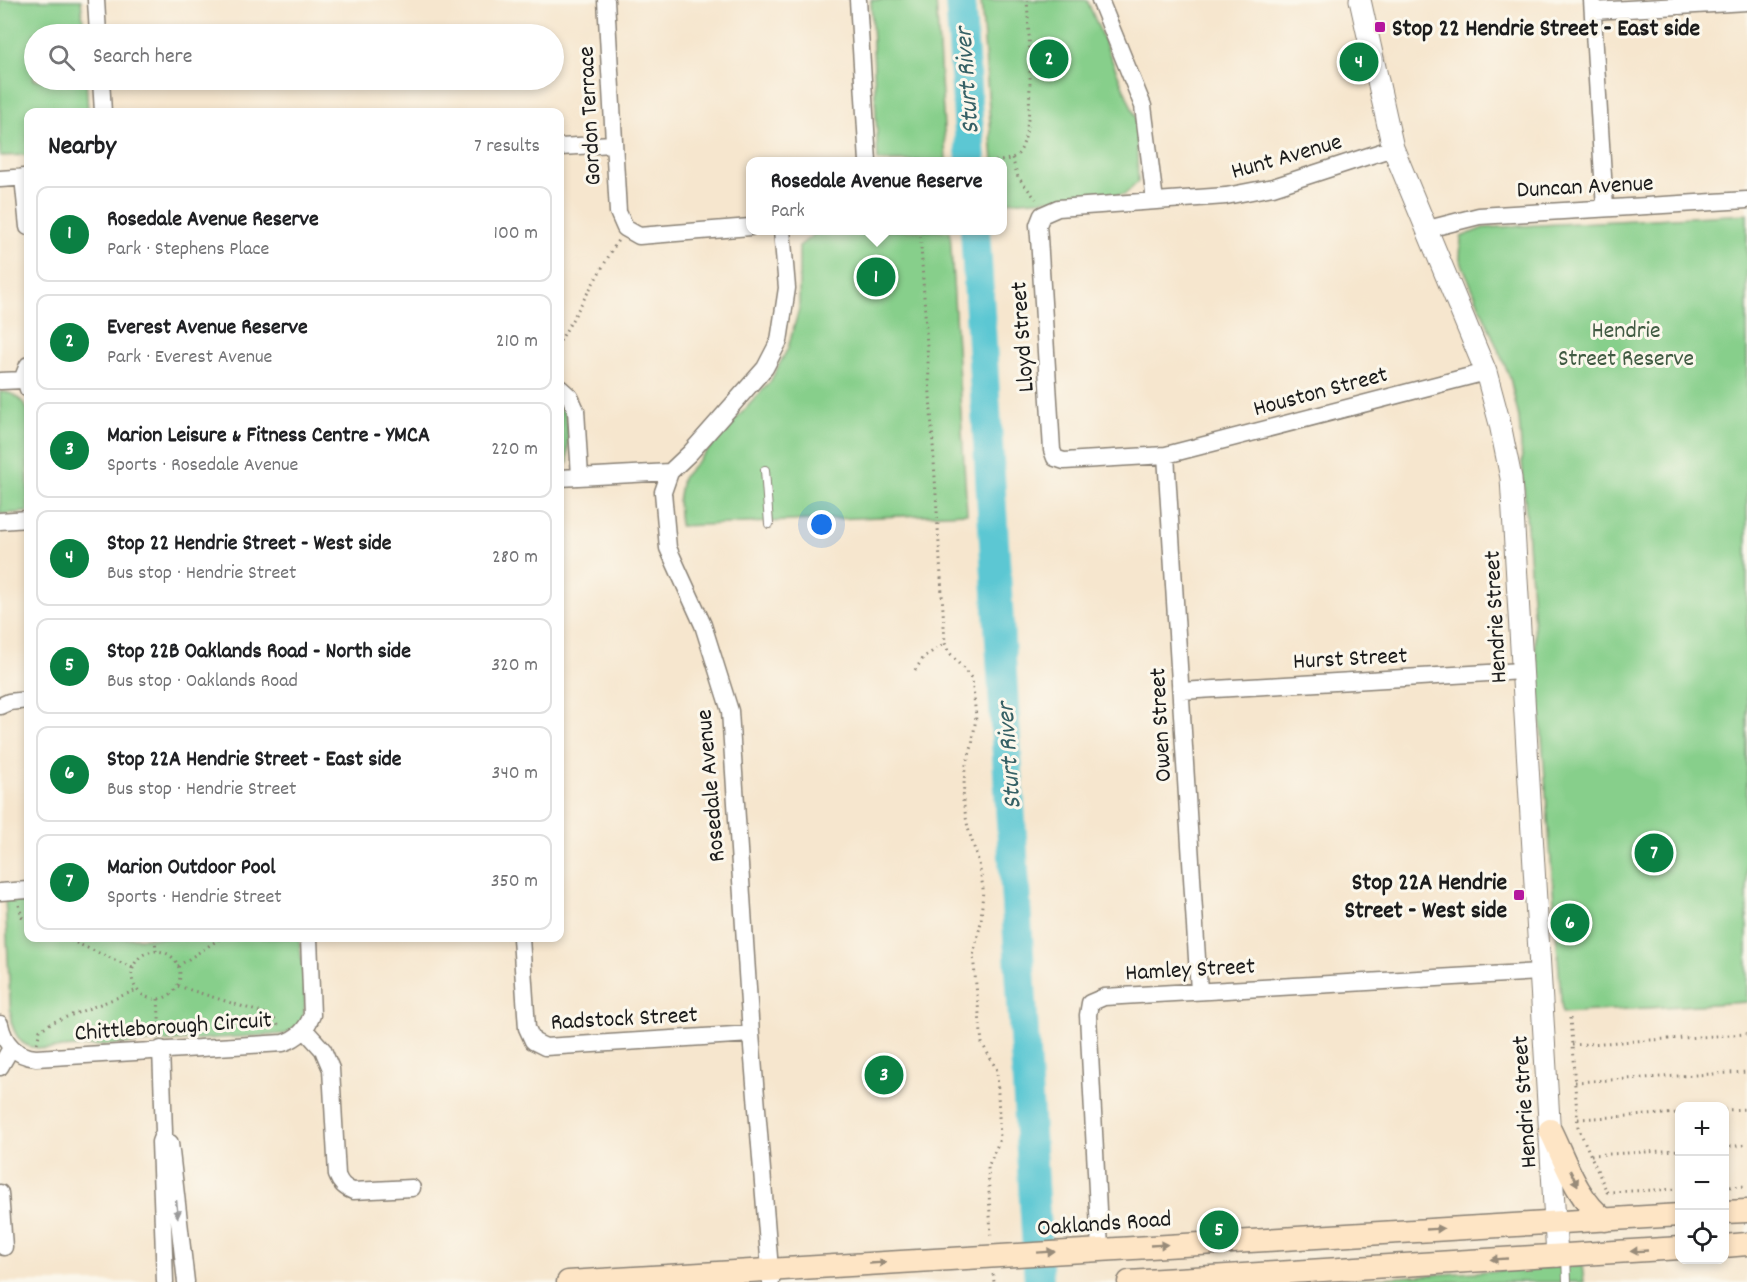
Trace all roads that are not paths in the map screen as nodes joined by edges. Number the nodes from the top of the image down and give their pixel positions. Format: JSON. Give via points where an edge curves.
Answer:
{"nodes":[{"id":1,"x":96,"y":0,"type":"edge"},
{"id":2,"x":606,"y":0,"type":"edge"},
{"id":3,"x":858,"y":0,"type":"edge"},
{"id":4,"x":1100,"y":0,"type":"edge"},
{"id":5,"x":1359,"y":0,"type":"edge"},
{"id":6,"x":1747,"y":2,"type":"edge"},
{"id":7,"x":1592,"y":6,"type":"edge"},
{"id":8,"x":97,"y":24,"type":"edge"},
{"id":9,"x":102,"y":90,"type":"edge"},
{"id":10,"x":103,"y":108,"type":"edge"},
{"id":11,"x":613,"y":144,"type":"junction"},
{"id":12,"x":564,"y":147,"type":"edge"},
{"id":13,"x":1393,"y":148,"type":"junction"},
{"id":14,"x":868,"y":157,"type":"edge"},
{"id":15,"x":24,"y":177,"type":"edge"},
{"id":16,"x":0,"y":179,"type":"edge"},
{"id":17,"x":1747,"y":200,"type":"edge"},
{"id":18,"x":1155,"y":201,"type":"junction"},
{"id":19,"x":1605,"y":208,"type":"junction"},
{"id":20,"x":746,"y":227,"type":"edge"},
{"id":21,"x":1428,"y":229,"type":"junction"},
{"id":22,"x":782,"y":235,"type":"edge"},
{"id":23,"x":1486,"y":372,"type":"junction"},
{"id":24,"x":24,"y":378,"type":"edge"},
{"id":25,"x":0,"y":381,"type":"edge"},
{"id":26,"x":564,"y":392,"type":"edge"},
{"id":27,"x":1166,"y":455,"type":"junction"},
{"id":28,"x":765,"y":470,"type":"dead end"},
{"id":29,"x":670,"y":472,"type":"junction"},
{"id":30,"x":580,"y":477,"type":"junction"},
{"id":31,"x":564,"y":478,"type":"edge"},
{"id":32,"x":24,"y":519,"type":"edge"},
{"id":33,"x":0,"y":521,"type":"edge"},
{"id":34,"x":769,"y":524,"type":"dead end"},
{"id":35,"x":1522,"y":671,"type":"junction"},
{"id":36,"x":1181,"y":691,"type":"junction"},
{"id":37,"x":24,"y":700,"type":"edge"},
{"id":38,"x":0,"y":706,"type":"edge"},
{"id":39,"x":24,"y":890,"type":"edge"},
{"id":40,"x":0,"y":892,"type":"edge"},
{"id":41,"x":309,"y":942,"type":"edge"},
{"id":42,"x":521,"y":942,"type":"edge"},
{"id":43,"x":1540,"y":972,"type":"junction"},
{"id":44,"x":1198,"y":991,"type":"junction"},
{"id":45,"x":0,"y":1024,"type":"edge"},
{"id":46,"x":304,"y":1030,"type":"junction"},
{"id":47,"x":751,"y":1034,"type":"junction"},
{"id":48,"x":11,"y":1048,"type":"junction"},
{"id":49,"x":161,"y":1049,"type":"junction"},
{"id":50,"x":0,"y":1067,"type":"edge"},
{"id":51,"x":1550,"y":1130,"type":"junction"},
{"id":52,"x":164,"y":1132,"type":"junction"},
{"id":53,"x":412,"y":1188,"type":"dead end"},
{"id":54,"x":0,"y":1193,"type":"edge"},
{"id":55,"x":1747,"y":1211,"type":"edge"},
{"id":56,"x":1729,"y":1212,"type":"edge"},
{"id":57,"x":1675,"y":1215,"type":"edge"},
{"id":58,"x":1605,"y":1220,"type":"junction"},
{"id":59,"x":1556,"y":1222,"type":"junction"},
{"id":60,"x":1747,"y":1244,"type":"edge"},
{"id":61,"x":1729,"y":1246,"type":"edge"},
{"id":62,"x":3,"y":1247,"type":"dead end"},
{"id":63,"x":1110,"y":1248,"type":"junction"},
{"id":64,"x":1675,"y":1248,"type":"edge"},
{"id":65,"x":1562,"y":1255,"type":"junction"},
{"id":66,"x":771,"y":1276,"type":"edge"},
{"id":67,"x":165,"y":1282,"type":"edge"},
{"id":68,"x":186,"y":1282,"type":"edge"},
{"id":69,"x":568,"y":1282,"type":"edge"},
{"id":70,"x":1130,"y":1282,"type":"edge"},
{"id":71,"x":1567,"y":1282,"type":"edge"}],
"edges":[{"from":1,"to":8,"type":"street"},
{"from":2,"to":11,"type":"street","name":"Gordon Terrace"},
{"from":3,"to":14,"type":"street"},
{"from":4,"to":18,"type":"street","via":[[1143,106]]},
{"from":5,"to":13,"type":"street","name":"Hendrie Street"},
{"from":6,"to":7,"type":"street"},
{"from":7,"to":19,"type":"street"},
{"from":9,"to":10,"type":"street"},
{"from":11,"to":12,"type":"street"},
{"from":11,"to":20,"type":"street","name":"Gordon Terrace","via":[[618,212],[625,228],[639,236]]},
{"from":13,"to":18,"type":"street","name":"Hunt Avenue","via":[[1273,188]]},
{"from":13,"to":21,"type":"street","name":"Hendrie Street"},
{"from":15,"to":16,"type":"street"},
{"from":17,"to":19,"type":"street","name":"Duncan Avenue"},
{"from":18,"to":27,"type":"street","name":"Lloyd Street","via":[[1058,208],[1042,215],[1038,225],[1055,458],[1064,461]]},
{"from":19,"to":21,"type":"street","name":"Duncan Avenue","via":[[1479,216]]},
{"from":21,"to":23,"type":"street","name":"Hendrie Street"},
{"from":22,"to":29,"type":"street","via":[[787,288],[779,341],[765,368]]},
{"from":23,"to":27,"type":"street","name":"Houston Street"},
{"from":23,"to":35,"type":"street","name":"Hendrie Street","via":[[1511,478]]},
{"from":24,"to":25,"type":"street"},
{"from":26,"to":30,"type":"street","via":[[576,410]]},
{"from":27,"to":36,"type":"street","name":"Owen Street"},
{"from":28,"to":34,"type":"lane"},
{"from":29,"to":30,"type":"street"},
{"from":29,"to":47,"type":"street","name":"Rosedale Avenue","via":[[663,492],[668,548],[703,625],[730,711]]},
{"from":30,"to":31,"type":"street"},
{"from":32,"to":33,"type":"street"},
{"from":35,"to":36,"type":"street","name":"Hurst Street"},
{"from":35,"to":43,"type":"street","name":"Hendrie Street"},
{"from":36,"to":44,"type":"street","name":"Owen Street"},
{"from":37,"to":38,"type":"street"},
{"from":39,"to":40,"type":"street"},
{"from":41,"to":46,"type":"street","name":"Chittleborough Circuit","via":[[313,1009]]},
{"from":42,"to":47,"type":"street","name":"Radstock Street","via":[[527,1028],[533,1041],[545,1047]]},
{"from":43,"to":44,"type":"street","name":"Hamley Street"},
{"from":43,"to":51,"type":"street","name":"Hendrie Street"},
{"from":44,"to":63,"type":"street","name":"Hamley Street","via":[[1104,997],[1090,1003]]},
{"from":45,"to":48,"type":"street"},
{"from":46,"to":49,"type":"street","name":"Chittleborough Circuit","via":[[283,1043]]},
{"from":46,"to":53,"type":"street","via":[[323,1050],[331,1069],[339,1181],[353,1191]]},
{"from":47,"to":66,"type":"street","name":"Rosedale Avenue"},
{"from":48,"to":49,"type":"street","name":"Chittleborough Circuit","via":[[36,1058]]},
{"from":48,"to":50,"type":"street"},
{"from":49,"to":52,"type":"street"},
{"from":51,"to":58,"type":"main road","one_way":true,"via":[[1584,1198]]},
{"from":51,"to":59,"type":"street","name":"Hendrie Street"},
{"from":52,"to":67,"type":"street","via":[[160,1142]]},
{"from":52,"to":68,"type":"street","one_way":true,"via":[[170,1142]]},
{"from":54,"to":62,"type":"street"},
{"from":55,"to":56,"type":"main road"},
{"from":57,"to":58,"type":"main road","name":"Oaklands Road"},
{"from":58,"to":59,"type":"main road","name":"Oaklands Road"},
{"from":63,"to":59,"type":"main road","name":"Oaklands Road","one_way":true},
{"from":59,"to":65,"type":"street","name":"Hendrie Street"},
{"from":60,"to":61,"type":"main road"},
{"from":66,"to":63,"type":"main road","name":"Oaklands Road","one_way":true,"via":[[992,1249]]},
{"from":63,"to":70,"type":"main road","via":[[1132,1255],[1138,1262]]},
{"from":64,"to":65,"type":"main road","one_way":true},
{"from":65,"to":70,"type":"main road","one_way":true},
{"from":65,"to":71,"type":"lane"},
{"from":66,"to":69,"type":"main road","name":"Oaklands Road"}]}
